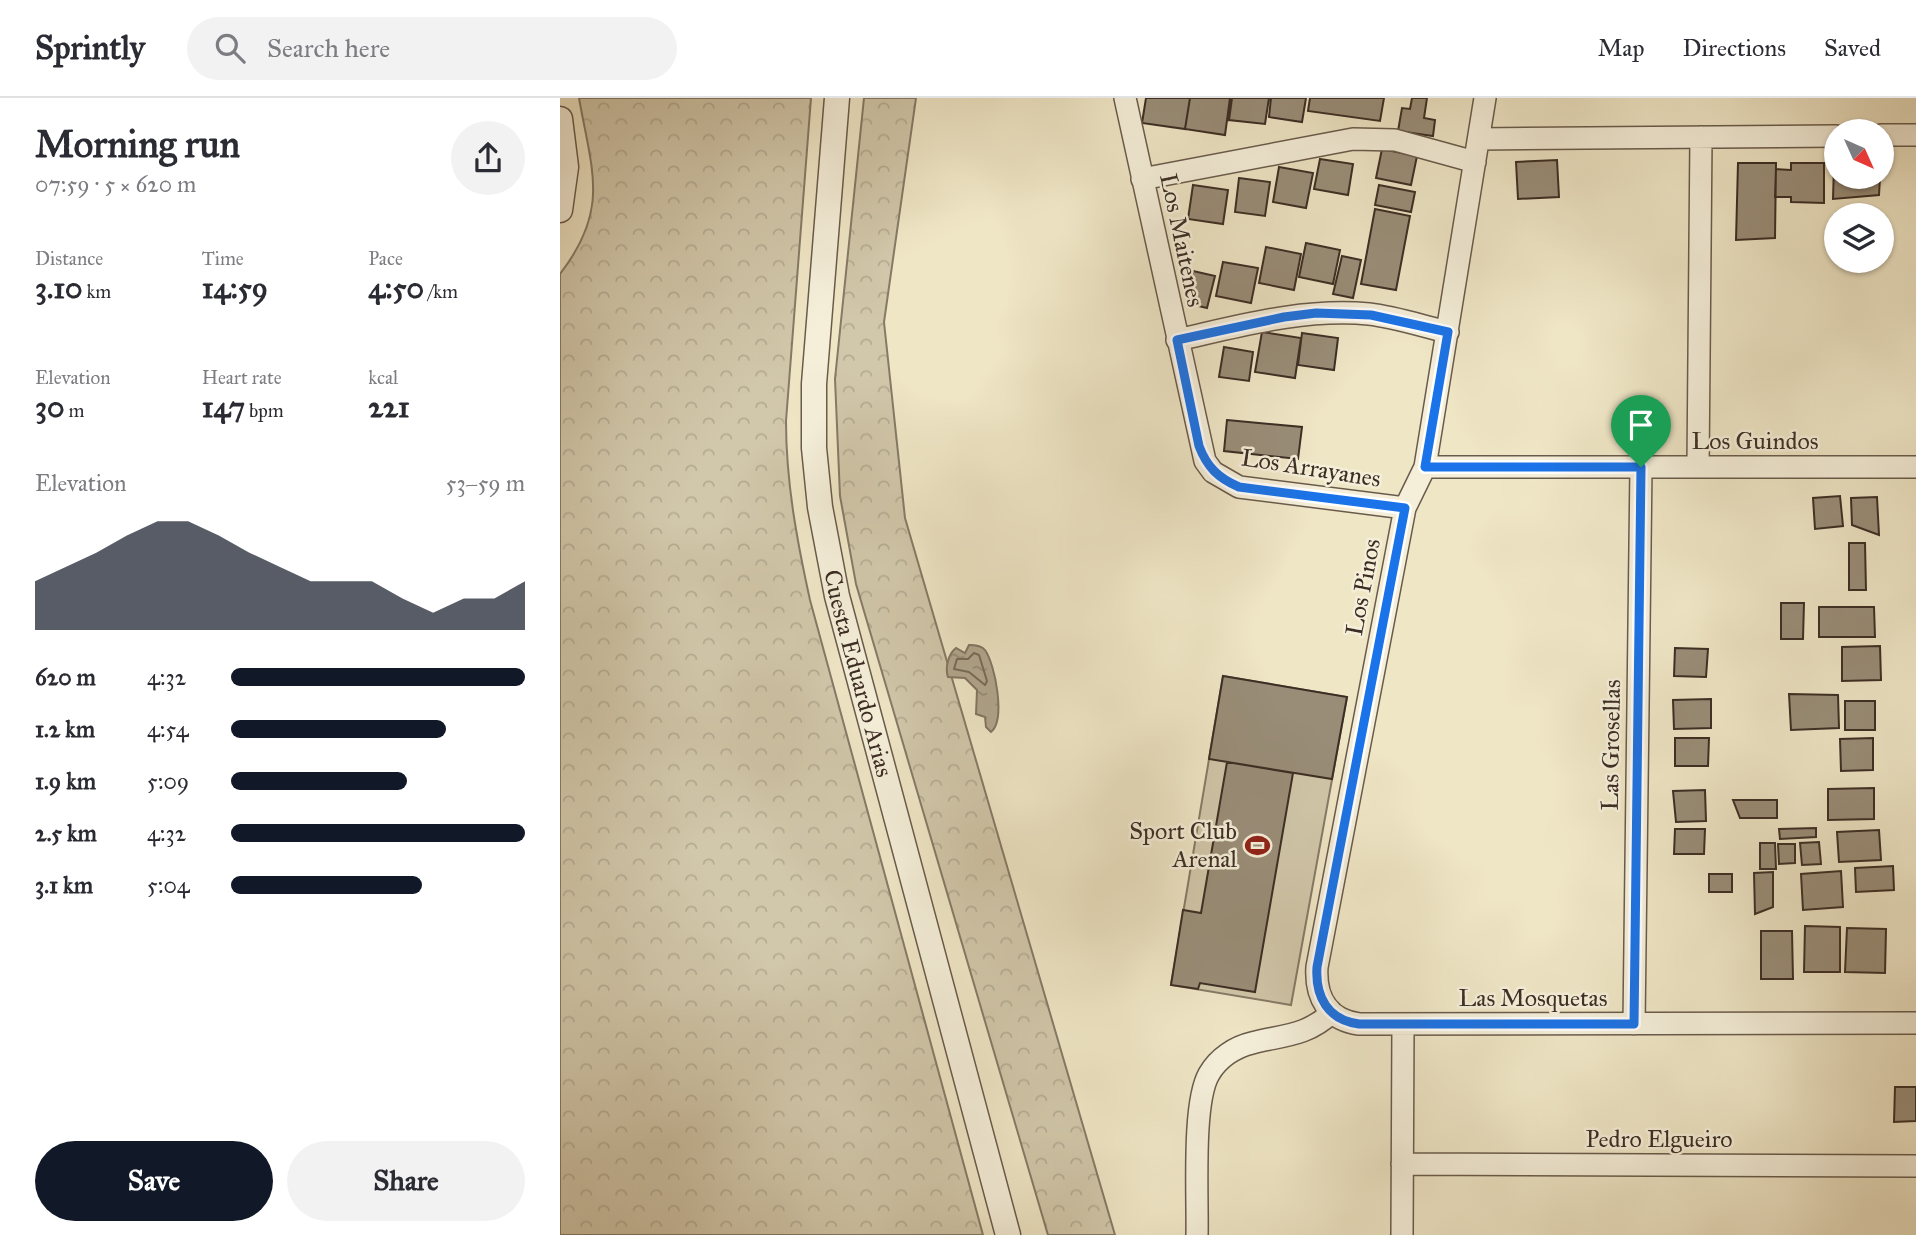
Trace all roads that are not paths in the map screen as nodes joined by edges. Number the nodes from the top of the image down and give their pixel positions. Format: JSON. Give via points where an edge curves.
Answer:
{"nodes":[{"id":1,"x":837,"y":98,"type":"edge"},
{"id":2,"x":1125,"y":98,"type":"edge"},
{"id":3,"x":1485,"y":98,"type":"edge"},
{"id":4,"x":560,"y":119,"type":"edge"},
{"id":5,"x":1894,"y":135,"type":"edge"},
{"id":6,"x":1916,"y":135,"type":"edge"},
{"id":7,"x":1824,"y":136,"type":"edge"},
{"id":8,"x":1701,"y":137,"type":"junction"},
{"id":9,"x":1479,"y":139,"type":"junction"},
{"id":10,"x":1475,"y":162,"type":"junction"},
{"id":11,"x":1142,"y":179,"type":"junction"},
{"id":12,"x":560,"y":210,"type":"edge"},
{"id":13,"x":1448,"y":332,"type":"junction"},
{"id":14,"x":1177,"y":340,"type":"junction"},
{"id":15,"x":1425,"y":467,"type":"junction"},
{"id":16,"x":1641,"y":467,"type":"junction"},
{"id":17,"x":1698,"y":467,"type":"junction"},
{"id":18,"x":1916,"y":467,"type":"edge"},
{"id":19,"x":1213,"y":472,"type":"joint"},
{"id":20,"x":1405,"y":508,"type":"junction"},
{"id":21,"x":1328,"y":1009,"type":"junction"},
{"id":22,"x":1916,"y":1023,"type":"edge"},
{"id":23,"x":1403,"y":1024,"type":"junction"},
{"id":24,"x":1634,"y":1024,"type":"junction"},
{"id":25,"x":1402,"y":1164,"type":"junction"},
{"id":26,"x":1916,"y":1166,"type":"edge"},
{"id":27,"x":1008,"y":1235,"type":"edge"},
{"id":28,"x":1197,"y":1235,"type":"edge"},
{"id":29,"x":1402,"y":1235,"type":"edge"}],
"edges":[{"from":1,"to":27,"type":"street","name":"Cuesta Eduardo Arias","via":[[815,354],[814,448],[820,507],[837,596]]},
{"from":2,"to":11,"type":"street","name":"Los Maitenes"},
{"from":3,"to":9,"type":"street","name":"Los Pinos"},
{"from":4,"to":12,"type":"street","via":[[566,167]]},
{"from":5,"to":6,"type":"street"},
{"from":7,"to":8,"type":"street"},
{"from":8,"to":9,"type":"street"},
{"from":8,"to":17,"type":"street"},
{"from":9,"to":10,"type":"street","name":"Los Pinos"},
{"from":10,"to":11,"type":"street","via":[[1395,140],[1353,139]]},
{"from":10,"to":13,"type":"street","name":"Los Pinos"},
{"from":11,"to":14,"type":"street","name":"Los Maitenes"},
{"from":13,"to":14,"type":"street","via":[[1371,315],[1316,313]]},
{"from":13,"to":15,"type":"street","name":"Los Pinos"},
{"from":14,"to":19,"type":"street","name":"Los Maitenes","via":[[1199,446]]},
{"from":15,"to":16,"type":"street","name":"Los Guindos"},
{"from":15,"to":20,"type":"street","name":"Los Pinos"},
{"from":16,"to":17,"type":"street","name":"Los Guindos"},
{"from":16,"to":24,"type":"street","name":"Las Grosellas"},
{"from":17,"to":18,"type":"street","name":"Los Guindos"},
{"from":19,"to":20,"type":"street","name":"Los Arrayanes","via":[[1239,487]]},
{"from":20,"to":21,"type":"street","name":"Los Pinos","via":[[1317,967],[1317,986]]},
{"from":21,"to":23,"type":"street","name":"Las Mosquetas","via":[[1349,1023]]},
{"from":21,"to":28,"type":"street","via":[[1315,1026],[1241,1047],[1209,1074],[1200,1110]]},
{"from":22,"to":24,"type":"street","name":"Las Mosquetas"},
{"from":23,"to":24,"type":"street","name":"Las Mosquetas"},
{"from":23,"to":25,"type":"street"},
{"from":25,"to":26,"type":"street","name":"Pedro Elgueiro"},
{"from":25,"to":29,"type":"street"}]}
